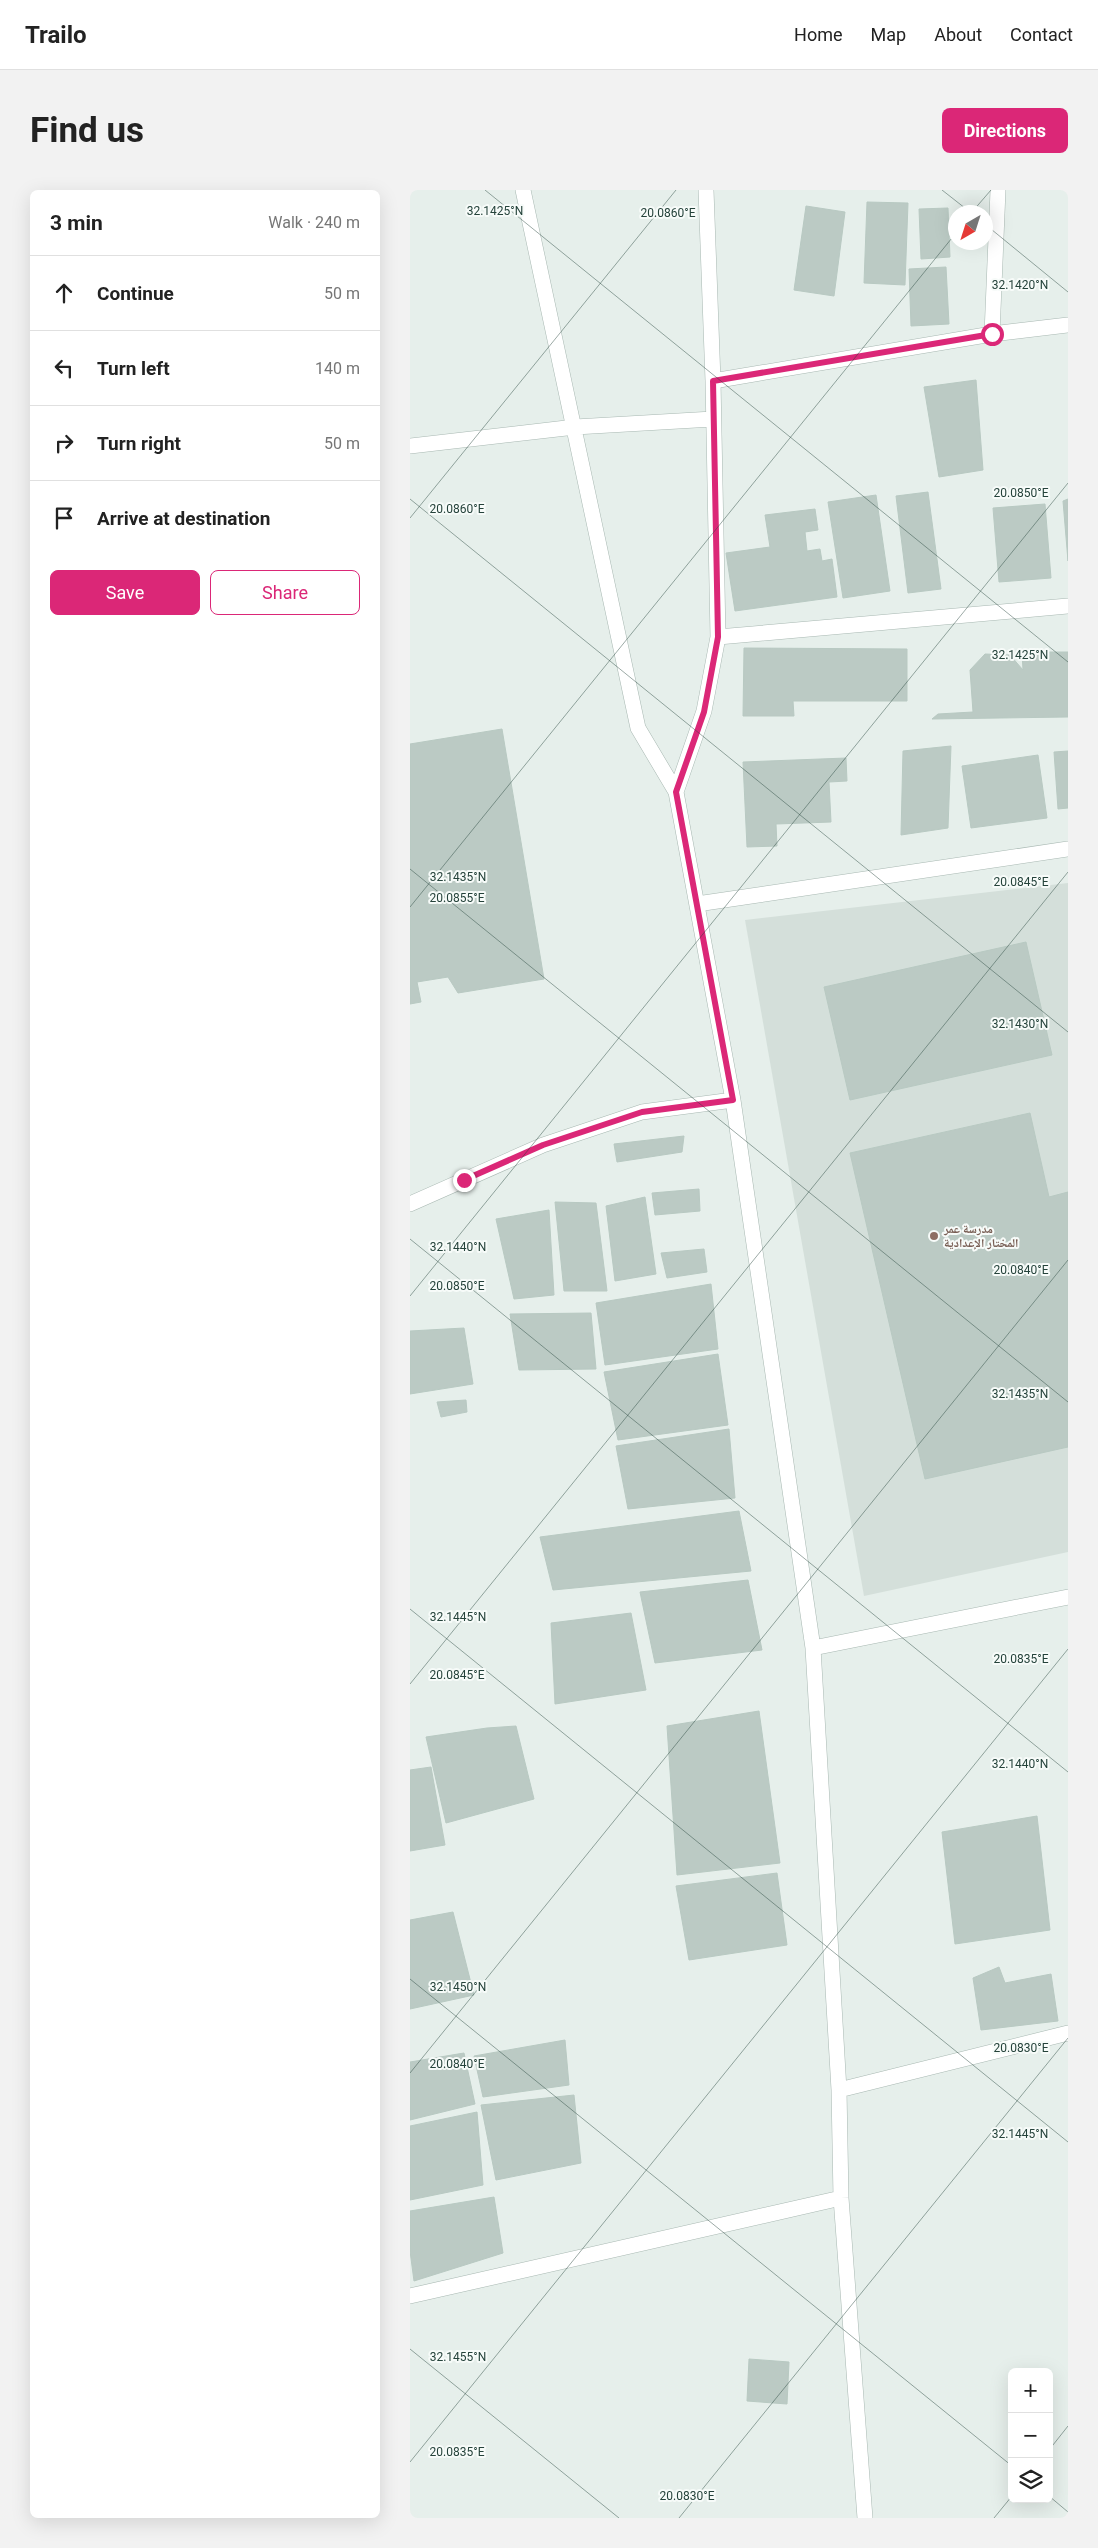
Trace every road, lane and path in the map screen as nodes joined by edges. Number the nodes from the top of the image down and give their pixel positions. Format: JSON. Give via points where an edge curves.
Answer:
{"nodes":[{"id":1,"x":523,"y":190,"type":"edge"},
{"id":2,"x":706,"y":190,"type":"edge"},
{"id":3,"x":998,"y":190,"type":"edge"},
{"id":4,"x":1068,"y":324,"type":"edge"},
{"id":5,"x":992,"y":334,"type":"junction"},
{"id":6,"x":713,"y":381,"type":"junction"},
{"id":7,"x":713,"y":420,"type":"junction"},
{"id":8,"x":575,"y":427,"type":"junction"},
{"id":9,"x":410,"y":446,"type":"edge"},
{"id":10,"x":1068,"y":606,"type":"edge"},
{"id":11,"x":718,"y":637,"type":"junction"},
{"id":12,"x":676,"y":792,"type":"junction"},
{"id":13,"x":1068,"y":849,"type":"edge"},
{"id":14,"x":697,"y":904,"type":"junction"},
{"id":15,"x":733,"y":1100,"type":"junction"},
{"id":16,"x":410,"y":1204,"type":"edge"},
{"id":17,"x":1068,"y":1597,"type":"edge"},
{"id":18,"x":813,"y":1648,"type":"junction"},
{"id":19,"x":1068,"y":2033,"type":"edge"},
{"id":20,"x":839,"y":2090,"type":"junction"},
{"id":21,"x":841,"y":2198,"type":"junction"},
{"id":22,"x":410,"y":2296,"type":"edge"},
{"id":23,"x":864,"y":2518,"type":"edge"}],
"edges":[{"from":1,"to":8,"type":"street"},
{"from":2,"to":6,"type":"street"},
{"from":3,"to":5,"type":"street"},
{"from":4,"to":5,"type":"street"},
{"from":5,"to":6,"type":"street"},
{"from":6,"to":7,"type":"street"},
{"from":7,"to":8,"type":"street"},
{"from":7,"to":11,"type":"street"},
{"from":8,"to":9,"type":"street"},
{"from":8,"to":12,"type":"street","via":[[638,728]]},
{"from":10,"to":11,"type":"street"},
{"from":11,"to":12,"type":"street","via":[[704,712]]},
{"from":12,"to":14,"type":"street"},
{"from":13,"to":14,"type":"street"},
{"from":14,"to":15,"type":"street"},
{"from":15,"to":16,"type":"street","via":[[642,1112],[543,1145]]},
{"from":15,"to":18,"type":"street"},
{"from":17,"to":18,"type":"street"},
{"from":18,"to":20,"type":"street"},
{"from":19,"to":20,"type":"street"},
{"from":20,"to":21,"type":"street"},
{"from":21,"to":22,"type":"street"},
{"from":21,"to":23,"type":"street"}]}
